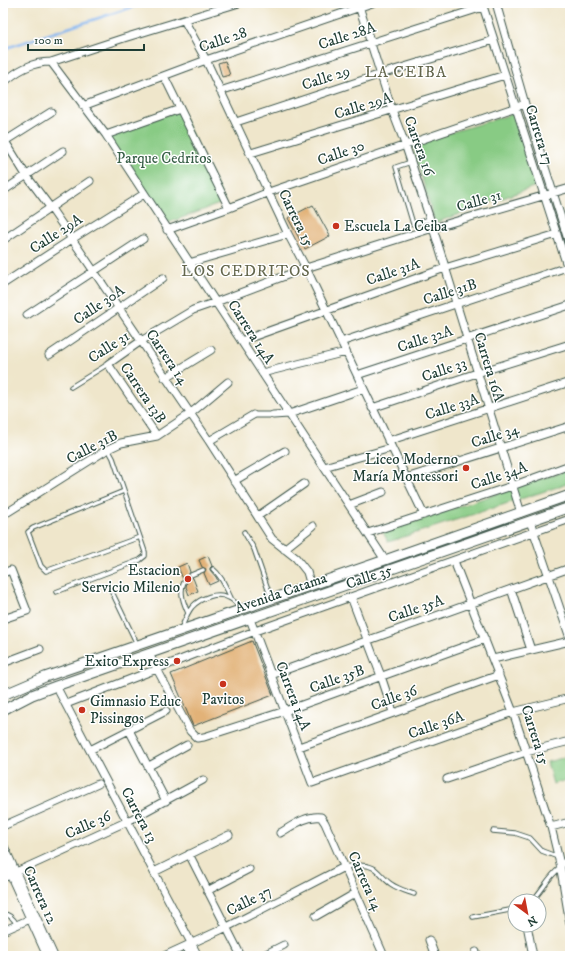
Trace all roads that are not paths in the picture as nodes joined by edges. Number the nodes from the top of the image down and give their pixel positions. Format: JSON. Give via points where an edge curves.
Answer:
{"nodes":[{"id":1,"x":239,"y":3,"type":"edge"},
{"id":2,"x":372,"y":3,"type":"edge"},
{"id":3,"x":496,"y":3,"type":"edge"},
{"id":4,"x":359,"y":5,"type":"edge"},
{"id":5,"x":482,"y":5,"type":"edge"},
{"id":6,"x":184,"y":20,"type":"junction"},
{"id":7,"x":494,"y":40,"type":"junction"},
{"id":8,"x":370,"y":42,"type":"junction"},
{"id":9,"x":206,"y":60,"type":"junction"},
{"id":10,"x":51,"y":62,"type":"junction"},
{"id":11,"x":381,"y":74,"type":"junction"},
{"id":12,"x":505,"y":75,"type":"junction"},
{"id":13,"x":164,"y":76,"type":"junction"},
{"id":14,"x":3,"y":84,"type":"edge"},
{"id":15,"x":220,"y":91,"type":"junction"},
{"id":16,"x":525,"y":104,"type":"junction"},
{"id":17,"x":83,"y":106,"type":"junction"},
{"id":18,"x":516,"y":106,"type":"junction"},
{"id":19,"x":180,"y":109,"type":"junction"},
{"id":20,"x":392,"y":110,"type":"junction"},
{"id":21,"x":51,"y":112,"type":"dead end"},
{"id":22,"x":236,"y":122,"type":"junction"},
{"id":23,"x":106,"y":135,"type":"junction"},
{"id":24,"x":4,"y":140,"type":"edge"},
{"id":25,"x":405,"y":144,"type":"junction"},
{"id":26,"x":63,"y":151,"type":"dead end"},
{"id":27,"x":251,"y":153,"type":"junction"},
{"id":28,"x":411,"y":162,"type":"junction"},
{"id":29,"x":26,"y":175,"type":"junction"},
{"id":30,"x":90,"y":181,"type":"dead end"},
{"id":31,"x":570,"y":188,"type":"edge"},
{"id":32,"x":3,"y":191,"type":"edge"},
{"id":33,"x":269,"y":192,"type":"junction"},
{"id":34,"x":553,"y":193,"type":"junction"},
{"id":35,"x":144,"y":194,"type":"junction"},
{"id":36,"x":544,"y":196,"type":"junction"},
{"id":37,"x":50,"y":207,"type":"junction"},
{"id":38,"x":229,"y":208,"type":"junction"},
{"id":39,"x":430,"y":219,"type":"junction"},
{"id":40,"x":433,"y":228,"type":"junction"},
{"id":41,"x":167,"y":230,"type":"junction"},
{"id":42,"x":288,"y":234,"type":"junction"},
{"id":43,"x":556,"y":234,"type":"junction"},
{"id":44,"x":72,"y":239,"type":"junction"},
{"id":45,"x":143,"y":239,"type":"dead end"},
{"id":46,"x":3,"y":240,"type":"edge"},
{"id":47,"x":570,"y":244,"type":"edge"},
{"id":48,"x":189,"y":263,"type":"junction"},
{"id":49,"x":567,"y":267,"type":"junction"},
{"id":50,"x":306,"y":268,"type":"junction"},
{"id":51,"x":445,"y":268,"type":"junction"},
{"id":52,"x":94,"y":271,"type":"junction"},
{"id":53,"x":570,"y":275,"type":"edge"},
{"id":54,"x":163,"y":278,"type":"dead end"},
{"id":55,"x":3,"y":284,"type":"edge"},
{"id":56,"x":216,"y":302,"type":"junction"},
{"id":57,"x":456,"y":304,"type":"junction"},
{"id":58,"x":570,"y":305,"type":"edge"},
{"id":59,"x":118,"y":308,"type":"junction"},
{"id":60,"x":326,"y":310,"type":"junction"},
{"id":61,"x":27,"y":315,"type":"dead end"},
{"id":62,"x":467,"y":339,"type":"junction"},
{"id":63,"x":141,"y":341,"type":"junction"},
{"id":64,"x":241,"y":341,"type":"junction"},
{"id":65,"x":341,"y":342,"type":"junction"},
{"id":66,"x":570,"y":344,"type":"edge"},
{"id":67,"x":211,"y":350,"type":"dead end"},
{"id":68,"x":346,"y":352,"type":"junction"},
{"id":69,"x":49,"y":355,"type":"dead end"},
{"id":70,"x":108,"y":364,"type":"junction"},
{"id":71,"x":262,"y":373,"type":"junction"},
{"id":72,"x":477,"y":373,"type":"junction"},
{"id":73,"x":357,"y":375,"type":"junction"},
{"id":74,"x":166,"y":378,"type":"junction"},
{"id":75,"x":228,"y":382,"type":"dead end"},
{"id":76,"x":570,"y":382,"type":"edge"},
{"id":77,"x":71,"y":387,"type":"dead end"},
{"id":78,"x":364,"y":389,"type":"junction"},
{"id":79,"x":372,"y":408,"type":"junction"},
{"id":80,"x":489,"y":409,"type":"junction"},
{"id":81,"x":190,"y":414,"type":"junction"},
{"id":82,"x":289,"y":414,"type":"junction"},
{"id":83,"x":253,"y":415,"type":"joint"},
{"id":84,"x":273,"y":415,"type":"joint"},
{"id":85,"x":570,"y":426,"type":"edge"},
{"id":86,"x":157,"y":436,"type":"junction"},
{"id":87,"x":209,"y":441,"type":"junction"},
{"id":88,"x":390,"y":445,"type":"junction"},
{"id":89,"x":501,"y":448,"type":"junction"},
{"id":90,"x":108,"y":449,"type":"junction"},
{"id":91,"x":285,"y":451,"type":"dead end"},
{"id":92,"x":570,"y":465,"type":"edge"},
{"id":93,"x":324,"y":467,"type":"junction"},
{"id":94,"x":406,"y":478,"type":"junction"},
{"id":95,"x":234,"y":482,"type":"junction"},
{"id":96,"x":304,"y":484,"type":"dead end"},
{"id":97,"x":512,"y":486,"type":"junction"},
{"id":98,"x":124,"y":491,"type":"junction"},
{"id":99,"x":383,"y":492,"type":"dead end"},
{"id":100,"x":570,"y":495,"type":"edge"},
{"id":101,"x":349,"y":505,"type":"junction"},
{"id":102,"x":570,"y":507,"type":"edge"},
{"id":103,"x":8,"y":512,"type":"dead end"},
{"id":104,"x":521,"y":513,"type":"junction"},
{"id":105,"x":424,"y":515,"type":"junction"},
{"id":106,"x":258,"y":516,"type":"junction"},
{"id":107,"x":570,"y":519,"type":"edge"},
{"id":108,"x":530,"y":521,"type":"junction"},
{"id":109,"x":313,"y":526,"type":"dead end"},
{"id":110,"x":244,"y":532,"type":"dead end"},
{"id":111,"x":534,"y":532,"type":"junction"},
{"id":112,"x":368,"y":533,"type":"junction"},
{"id":113,"x":140,"y":537,"type":"junction"},
{"id":114,"x":284,"y":549,"type":"junction"},
{"id":115,"x":386,"y":560,"type":"junction"},
{"id":116,"x":454,"y":561,"type":"junction"},
{"id":117,"x":570,"y":568,"type":"edge"},
{"id":118,"x":213,"y":569,"type":"dead end"},
{"id":119,"x":203,"y":570,"type":"dead end"},
{"id":120,"x":3,"y":573,"type":"edge"},
{"id":121,"x":191,"y":575,"type":"dead end"},
{"id":122,"x":549,"y":576,"type":"junction"},
{"id":123,"x":184,"y":582,"type":"dead end"},
{"id":124,"x":311,"y":586,"type":"junction"},
{"id":125,"x":511,"y":589,"type":"junction"},
{"id":126,"x":111,"y":590,"type":"dead end"},
{"id":127,"x":56,"y":592,"type":"dead end"},
{"id":128,"x":351,"y":597,"type":"junction"},
{"id":129,"x":230,"y":598,"type":"junction"},
{"id":130,"x":271,"y":599,"type":"junction"},
{"id":131,"x":470,"y":604,"type":"junction"},
{"id":132,"x":242,"y":609,"type":"junction"},
{"id":133,"x":188,"y":613,"type":"junction"},
{"id":134,"x":3,"y":619,"type":"edge"},
{"id":135,"x":250,"y":619,"type":"junction"},
{"id":136,"x":181,"y":631,"type":"junction"},
{"id":137,"x":254,"y":631,"type":"junction"},
{"id":138,"x":485,"y":639,"type":"junction"},
{"id":139,"x":368,"y":640,"type":"junction"},
{"id":140,"x":570,"y":640,"type":"edge"},
{"id":141,"x":137,"y":645,"type":"junction"},
{"id":142,"x":40,"y":649,"type":"dead end"},
{"id":143,"x":531,"y":650,"type":"junction"},
{"id":144,"x":149,"y":654,"type":"junction"},
{"id":145,"x":493,"y":659,"type":"junction"},
{"id":146,"x":3,"y":663,"type":"edge"},
{"id":147,"x":157,"y":668,"type":"junction"},
{"id":148,"x":271,"y":675,"type":"junction"},
{"id":149,"x":499,"y":675,"type":"junction"},
{"id":150,"x":381,"y":676,"type":"junction"},
{"id":151,"x":56,"y":686,"type":"junction"},
{"id":152,"x":3,"y":694,"type":"edge"},
{"id":153,"x":570,"y":698,"type":"edge"},
{"id":154,"x":66,"y":704,"type":"junction"},
{"id":155,"x":3,"y":710,"type":"edge"},
{"id":156,"x":166,"y":711,"type":"dead end"},
{"id":157,"x":285,"y":711,"type":"junction"},
{"id":158,"x":393,"y":712,"type":"junction"},
{"id":159,"x":513,"y":712,"type":"junction"},
{"id":160,"x":129,"y":730,"type":"junction"},
{"id":161,"x":570,"y":741,"type":"edge"},
{"id":162,"x":187,"y":745,"type":"dead end"},
{"id":163,"x":299,"y":747,"type":"junction"},
{"id":164,"x":90,"y":750,"type":"junction"},
{"id":165,"x":526,"y":752,"type":"junction"},
{"id":166,"x":149,"y":766,"type":"junction"},
{"id":167,"x":447,"y":779,"type":"dead end"},
{"id":168,"x":203,"y":780,"type":"dead end"},
{"id":169,"x":312,"y":783,"type":"joint"},
{"id":170,"x":98,"y":784,"type":"dead end"},
{"id":171,"x":166,"y":801,"type":"junction"},
{"id":172,"x":128,"y":821,"type":"junction"},
{"id":173,"x":570,"y":822,"type":"edge"},
{"id":174,"x":3,"y":826,"type":"edge"},
{"id":175,"x":551,"y":827,"type":"junction"},
{"id":176,"x":493,"y":831,"type":"dead end"},
{"id":177,"x":280,"y":833,"type":"dead end"},
{"id":178,"x":229,"y":835,"type":"dead end"},
{"id":179,"x":3,"y":844,"type":"edge"},
{"id":180,"x":189,"y":854,"type":"junction"},
{"id":181,"x":3,"y":859,"type":"edge"},
{"id":182,"x":570,"y":862,"type":"edge"},
{"id":183,"x":559,"y":863,"type":"junction"},
{"id":184,"x":344,"y":867,"type":"junction"},
{"id":185,"x":249,"y":869,"type":"dead end"},
{"id":186,"x":154,"y":872,"type":"junction"},
{"id":187,"x":10,"y":875,"type":"edge"},
{"id":188,"x":208,"y":890,"type":"junction"},
{"id":189,"x":356,"y":893,"type":"junction"},
{"id":190,"x":538,"y":893,"type":"edge"},
{"id":191,"x":414,"y":894,"type":"dead end"},
{"id":192,"x":568,"y":903,"type":"edge"},
{"id":193,"x":507,"y":911,"type":"edge"},
{"id":194,"x":3,"y":914,"type":"edge"},
{"id":195,"x":30,"y":914,"type":"junction"},
{"id":196,"x":316,"y":916,"type":"dead end"},
{"id":197,"x":473,"y":917,"type":"dead end"},
{"id":198,"x":570,"y":924,"type":"edge"},
{"id":199,"x":17,"y":925,"type":"junction"},
{"id":200,"x":227,"y":927,"type":"junction"},
{"id":201,"x":3,"y":931,"type":"edge"},
{"id":202,"x":529,"y":933,"type":"edge"},
{"id":203,"x":429,"y":940,"type":"dead end"},
{"id":204,"x":189,"y":944,"type":"junction"},
{"id":205,"x":284,"y":945,"type":"dead end"},
{"id":206,"x":47,"y":956,"type":"edge"},
{"id":207,"x":54,"y":956,"type":"edge"},
{"id":208,"x":164,"y":956,"type":"edge"},
{"id":209,"x":191,"y":956,"type":"edge"},
{"id":210,"x":198,"y":956,"type":"edge"},
{"id":211,"x":241,"y":956,"type":"edge"},
{"id":212,"x":262,"y":956,"type":"edge"},
{"id":213,"x":384,"y":956,"type":"edge"},
{"id":214,"x":435,"y":956,"type":"edge"},
{"id":215,"x":534,"y":956,"type":"edge"}],
"edges":[{"from":1,"to":6,"type":"street"},
{"from":2,"to":4,"type":"street","name":"Calle 28"},
{"from":3,"to":16,"type":"street","name":"Carrera 17"},
{"from":4,"to":8,"type":"street","name":"Carrera 16"},
{"from":4,"to":9,"type":"street","name":"Calle 28"},
{"from":5,"to":7,"type":"street","name":"Carrera 17"},
{"from":5,"to":8,"type":"street","name":"Calle 28A"},
{"from":6,"to":9,"type":"street","name":"Carrera 15"},
{"from":6,"to":10,"type":"street"},
{"from":7,"to":11,"type":"street","name":"Calle 29"},
{"from":7,"to":12,"type":"street","name":"Carrera 17"},
{"from":8,"to":11,"type":"street","name":"Carrera 16"},
{"from":8,"to":15,"type":"street","name":"Calle 28A"},
{"from":9,"to":13,"type":"street","name":"Calle 28"},
{"from":9,"to":15,"type":"street","name":"Carrera 15"},
{"from":10,"to":14,"type":"street","via":[[27,66]]},
{"from":10,"to":17,"type":"street","name":"Carrera 14A"},
{"from":11,"to":20,"type":"street","name":"Carrera 16"},
{"from":11,"to":22,"type":"street","name":"Calle 29"},
{"from":12,"to":18,"type":"street","name":"Carrera 17"},
{"from":12,"to":20,"type":"street","name":"Calle 29A"},
{"from":13,"to":17,"type":"street","name":"Calle 28"},
{"from":13,"to":19,"type":"street"},
{"from":15,"to":22,"type":"street","name":"Carrera 15"},
{"from":16,"to":18,"type":"street","name":"Calle 30"},
{"from":16,"to":34,"type":"street","name":"Carrera 17"},
{"from":17,"to":23,"type":"street","name":"Carrera 14A"},
{"from":18,"to":25,"type":"street","name":"Calle 30"},
{"from":18,"to":36,"type":"street","name":"Carrera 17"},
{"from":19,"to":23,"type":"street"},
{"from":19,"to":38,"type":"street"},
{"from":20,"to":25,"type":"street","name":"Carrera 16"},
{"from":20,"to":27,"type":"street","name":"Calle 29A"},
{"from":21,"to":24,"type":"street"},
{"from":22,"to":27,"type":"street","name":"Carrera 15"},
{"from":23,"to":35,"type":"street","name":"Carrera 14A"},
{"from":24,"to":29,"type":"street","name":"Carrera 14"},
{"from":25,"to":28,"type":"street","name":"Carrera 16"},
{"from":25,"to":33,"type":"street","name":"Calle 30"},
{"from":26,"to":29,"type":"street"},
{"from":27,"to":33,"type":"street","name":"Carrera 15"},
{"from":28,"to":39,"type":"street","name":"Carrera 16"},
{"from":28,"to":39,"type":"lane","via":[[396,167],[413,224]]},
{"from":29,"to":32,"type":"street"},
{"from":29,"to":37,"type":"street","name":"Carrera 14"},
{"from":30,"to":37,"type":"street"},
{"from":31,"to":34,"type":"street","name":"Calle 31"},
{"from":33,"to":38,"type":"street","name":"Calle 30"},
{"from":33,"to":42,"type":"street","name":"Carrera 15"},
{"from":34,"to":36,"type":"street","name":"Calle 31"},
{"from":34,"to":47,"type":"street","name":"Carrera 17"},
{"from":35,"to":41,"type":"street","name":"Carrera 14A"},
{"from":35,"to":44,"type":"street","name":"Calle 29A"},
{"from":36,"to":40,"type":"street","name":"Calle 31"},
{"from":36,"to":43,"type":"street","name":"Carrera 17"},
{"from":37,"to":44,"type":"street","name":"Carrera 14"},
{"from":37,"to":46,"type":"street"},
{"from":38,"to":41,"type":"street","name":"Calle 30"},
{"from":39,"to":40,"type":"street","name":"Carrera 16"},
{"from":40,"to":50,"type":"street","name":"Calle 31"},
{"from":40,"to":51,"type":"street","name":"Carrera 16A"},
{"from":41,"to":48,"type":"street","name":"Carrera 14A"},
{"from":42,"to":48,"type":"street"},
{"from":42,"to":50,"type":"street","name":"Carrera 15"},
{"from":43,"to":49,"type":"street","name":"Carrera 17"},
{"from":43,"to":51,"type":"street","name":"Calle 31A"},
{"from":44,"to":52,"type":"street","name":"Carrera 14"},
{"from":44,"to":55,"type":"street","name":"Calle 29A"},
{"from":45,"to":52,"type":"street"},
{"from":48,"to":56,"type":"street","name":"Carrera 14A"},
{"from":49,"to":53,"type":"street","name":"Carrera 17"},
{"from":49,"to":57,"type":"street","name":"Calle 31B"},
{"from":50,"to":56,"type":"street","name":"Calle 31"},
{"from":50,"to":60,"type":"street","name":"Carrera 15"},
{"from":51,"to":57,"type":"street","name":"Carrera 16A"},
{"from":51,"to":60,"type":"street","name":"Calle 31A"},
{"from":52,"to":59,"type":"street","name":"Carrera 14"},
{"from":52,"to":61,"type":"street"},
{"from":54,"to":59,"type":"street","name":"Calle 30A"},
{"from":56,"to":63,"type":"street","name":"Calle 31","via":[[193,310]]},
{"from":56,"to":64,"type":"street","name":"Carrera 14A"},
{"from":57,"to":62,"type":"street","name":"Carrera 16A"},
{"from":57,"to":65,"type":"street","name":"Calle 31B"},
{"from":58,"to":62,"type":"street","name":"Calle 32A"},
{"from":59,"to":63,"type":"street","name":"Carrera 14"},
{"from":59,"to":69,"type":"street","name":"Calle 30A"},
{"from":60,"to":64,"type":"street","name":"Calle 31A"},
{"from":60,"to":65,"type":"street","name":"Carrera 15"},
{"from":62,"to":72,"type":"street","name":"Carrera 16A"},
{"from":62,"to":73,"type":"street","name":"Calle 32A"},
{"from":63,"to":70,"type":"street","name":"Calle 31"},
{"from":63,"to":74,"type":"street","name":"Carrera 14"},
{"from":64,"to":71,"type":"street","name":"Carrera 14A"},
{"from":65,"to":68,"type":"street","name":"Carrera 15"},
{"from":66,"to":72,"type":"street","name":"Calle 33"},
{"from":67,"to":74,"type":"street"},
{"from":68,"to":71,"type":"street"},
{"from":68,"to":73,"type":"street","name":"Carrera 15"},
{"from":70,"to":77,"type":"lane","name":"Calle 31"},
{"from":70,"to":86,"type":"street","name":"Carrera 13B"},
{"from":71,"to":82,"type":"street","name":"Carrera 14A"},
{"from":72,"to":79,"type":"street","name":"Calle 33"},
{"from":72,"to":80,"type":"street","name":"Carrera 16A"},
{"from":73,"to":78,"type":"street","name":"Carrera 15"},
{"from":74,"to":81,"type":"street","name":"Carrera 14"},
{"from":75,"to":81,"type":"street","name":"Calle 31B"},
{"from":76,"to":80,"type":"street","name":"Calle 33A"},
{"from":78,"to":79,"type":"street","name":"Carrera 15"},
{"from":78,"to":82,"type":"street"},
{"from":79,"to":88,"type":"street","name":"Carrera 15"},
{"from":80,"to":88,"type":"street","name":"Calle 33A"},
{"from":80,"to":89,"type":"street","name":"Carrera 16A"},
{"from":81,"to":86,"type":"street","name":"Calle 31B"},
{"from":81,"to":87,"type":"street","name":"Carrera 14"},
{"from":82,"to":84,"type":"street"},
{"from":82,"to":93,"type":"street","name":"Carrera 14A"},
{"from":83,"to":84,"type":"street"},
{"from":83,"to":87,"type":"street"},
{"from":85,"to":89,"type":"street","name":"Calle 34"},
{"from":86,"to":90,"type":"street","name":"Calle 31B","via":[[121,443]]},
{"from":87,"to":95,"type":"street","name":"Carrera 14"},
{"from":88,"to":93,"type":"street","name":"Calle 33A"},
{"from":88,"to":94,"type":"street","name":"Carrera 15"},
{"from":89,"to":94,"type":"street","name":"Calle 34"},
{"from":89,"to":97,"type":"street","name":"Carrera 16A"},
{"from":90,"to":98,"type":"lane"},
{"from":90,"to":103,"type":"street","name":"Calle 31B"},
{"from":91,"to":95,"type":"street"},
{"from":92,"to":97,"type":"street","name":"Calle 34A"},
{"from":93,"to":101,"type":"street","name":"Carrera 14A"},
{"from":94,"to":105,"type":"street","name":"Carrera 15"},
{"from":95,"to":106,"type":"street","name":"Carrera 14"},
{"from":96,"to":106,"type":"street"},
{"from":97,"to":104,"type":"street","name":"Carrera 16A"},
{"from":97,"to":105,"type":"street","name":"Calle 34A"},
{"from":98,"to":113,"type":"lane"},
{"from":98,"to":113,"type":"lane","via":[[28,532],[41,566],[46,571]]},
{"from":99,"to":101,"type":"street"},
{"from":100,"to":104,"type":"main road","name":"Avenida Catama"},
{"from":101,"to":112,"type":"street","name":"Carrera 14A"},
{"from":102,"to":108,"type":"main road","name":"Avenida Catama"},
{"from":104,"to":115,"type":"main road","name":"Avenida Catama"},
{"from":105,"to":112,"type":"street","name":"Calle 34A"},
{"from":106,"to":114,"type":"street","name":"Carrera 14","via":[[272,539]]},
{"from":107,"to":111,"type":"street","name":"Calle 35"},
{"from":108,"to":111,"type":"street"},
{"from":108,"to":135,"type":"main road","name":"Avenida Catama"},
{"from":109,"to":114,"type":"street"},
{"from":110,"to":130,"type":"lane","via":[[254,549]]},
{"from":111,"to":116,"type":"street","name":"Calle 35"},
{"from":111,"to":122,"type":"street"},
{"from":112,"to":115,"type":"street","name":"Carrera 14A"},
{"from":113,"to":127,"type":"lane","via":[[145,552],[143,558]]},
{"from":114,"to":124,"type":"street","name":"Carrera 14","via":[[296,558],[307,572]]},
{"from":115,"to":124,"type":"main road","name":"Avenida Catama"},
{"from":116,"to":128,"type":"street","name":"Calle 35"},
{"from":116,"to":131,"type":"street","name":"Carrera 15"},
{"from":117,"to":122,"type":"street","name":"Calle 35A"},
{"from":118,"to":129,"type":"lane","via":[[222,579]]},
{"from":119,"to":121,"type":"lane"},
{"from":120,"to":134,"type":"street","via":[[11,570],[27,611]]},
{"from":122,"to":125,"type":"street","name":"Calle 35A"},
{"from":122,"to":140,"type":"street"},
{"from":123,"to":133,"type":"lane","via":[[182,592]]},
{"from":124,"to":130,"type":"main road","name":"Avenida Catama"},
{"from":125,"to":131,"type":"street","name":"Calle 35A"},
{"from":125,"to":143,"type":"street"},
{"from":126,"to":141,"type":"lane"},
{"from":128,"to":137,"type":"street","name":"Calle 35"},
{"from":128,"to":139,"type":"street"},
{"from":129,"to":132,"type":"lane"},
{"from":129,"to":133,"type":"lane","via":[[224,595],[208,597],[199,601]]},
{"from":130,"to":132,"type":"main road","name":"Avenida Catama"},
{"from":131,"to":138,"type":"street","name":"Carrera 15"},
{"from":131,"to":139,"type":"street","name":"Calle 35A"},
{"from":132,"to":136,"type":"main road","name":"Avenida Catama"},
{"from":133,"to":136,"type":"lane"},
{"from":135,"to":137,"type":"street","name":"Carrera 14A"},
{"from":135,"to":144,"type":"main road","name":"Avenida Catama"},
{"from":136,"to":141,"type":"main road","name":"Avenida Catama"},
{"from":137,"to":147,"type":"street","name":"Calle 35"},
{"from":137,"to":148,"type":"street","name":"Carrera 14A"},
{"from":138,"to":145,"type":"street","name":"Carrera 15"},
{"from":138,"to":150,"type":"street","name":"Calle 35B"},
{"from":139,"to":148,"type":"street","name":"Calle 35A"},
{"from":139,"to":150,"type":"street"},
{"from":140,"to":143,"type":"street"},
{"from":141,"to":152,"type":"main road","name":"Avenida Catama"},
{"from":142,"to":146,"type":"street"},
{"from":143,"to":145,"type":"street"},
{"from":144,"to":147,"type":"street"},
{"from":144,"to":151,"type":"main road","name":"Avenida Catama"},
{"from":145,"to":149,"type":"street","name":"Carrera 15"},
{"from":147,"to":154,"type":"street","name":"Calle 35"},
{"from":147,"to":157,"type":"street","name":"Calle 35B","via":[[190,731],[197,738]]},
{"from":148,"to":157,"type":"street","name":"Carrera 14A"},
{"from":149,"to":158,"type":"street","name":"Calle 36"},
{"from":149,"to":159,"type":"street","name":"Carrera 15"},
{"from":150,"to":157,"type":"street","name":"Calle 35B"},
{"from":150,"to":158,"type":"street"},
{"from":151,"to":154,"type":"street","name":"Carrera 13"},
{"from":151,"to":155,"type":"main road","name":"Avenida Catama"},
{"from":153,"to":159,"type":"street","name":"Calle 36A"},
{"from":154,"to":164,"type":"street","name":"Carrera 13"},
{"from":156,"to":160,"type":"street"},
{"from":157,"to":163,"type":"street","name":"Carrera 14A"},
{"from":158,"to":163,"type":"street","name":"Calle 36"},
{"from":159,"to":165,"type":"street","name":"Carrera 15"},
{"from":159,"to":169,"type":"street","name":"Calle 36A"},
{"from":160,"to":164,"type":"street"},
{"from":160,"to":166,"type":"street"},
{"from":161,"to":165,"type":"street"},
{"from":162,"to":166,"type":"street"},
{"from":163,"to":169,"type":"street","name":"Carrera 14A"},
{"from":164,"to":172,"type":"street","name":"Carrera 13"},
{"from":165,"to":167,"type":"street"},
{"from":165,"to":175,"type":"street","name":"Carrera 15"},
{"from":166,"to":171,"type":"street"},
{"from":168,"to":171,"type":"street","name":"Calle 36"},
{"from":170,"to":174,"type":"street"},
{"from":171,"to":172,"type":"street","name":"Calle 36"},
{"from":172,"to":186,"type":"street","name":"Carrera 13"},
{"from":172,"to":187,"type":"street","name":"Calle 36"},
{"from":173,"to":175,"type":"street"},
{"from":175,"to":183,"type":"street","name":"Carrera 15"},
{"from":176,"to":183,"type":"lane","via":[[530,838],[542,851]]},
{"from":177,"to":184,"type":"street","name":"Carrera 14","via":[[307,819],[321,817]]},
{"from":178,"to":180,"type":"street"},
{"from":179,"to":187,"type":"street","name":"Carrera 12"},
{"from":180,"to":186,"type":"street"},
{"from":180,"to":188,"type":"street"},
{"from":181,"to":187,"type":"street","name":"Carrera 12"},
{"from":182,"to":183,"type":"street"},
{"from":183,"to":190,"type":"lane"},
{"from":183,"to":192,"type":"street","name":"Carrera 15"},
{"from":184,"to":189,"type":"street","name":"Carrera 14"},
{"from":184,"to":191,"type":"lane","via":[[374,868],[392,885]]},
{"from":184,"to":200,"type":"street","name":"Calle 37"},
{"from":185,"to":188,"type":"street"},
{"from":186,"to":204,"type":"street","name":"Carrera 13"},
{"from":187,"to":195,"type":"street","name":"Carrera 12"},
{"from":188,"to":200,"type":"street"},
{"from":189,"to":196,"type":"street"},
{"from":189,"to":213,"type":"street","name":"Carrera 14"},
{"from":192,"to":198,"type":"street","name":"Carrera 15"},
{"from":193,"to":197,"type":"lane"},
{"from":194,"to":199,"type":"lane","via":[[13,918]]},
{"from":195,"to":199,"type":"street"},
{"from":195,"to":206,"type":"street","name":"Carrera 12"},
{"from":195,"to":207,"type":"street","name":"Carrera 12"},
{"from":199,"to":201,"type":"street"},
{"from":200,"to":204,"type":"street","name":"Calle 37"},
{"from":200,"to":211,"type":"street"},
{"from":202,"to":215,"type":"street"},
{"from":203,"to":214,"type":"street"},
{"from":204,"to":208,"type":"street","name":"Calle 37"},
{"from":204,"to":209,"type":"street","name":"Carrera 13"},
{"from":204,"to":210,"type":"street","name":"Carrera 13"},
{"from":205,"to":212,"type":"street"}]}
